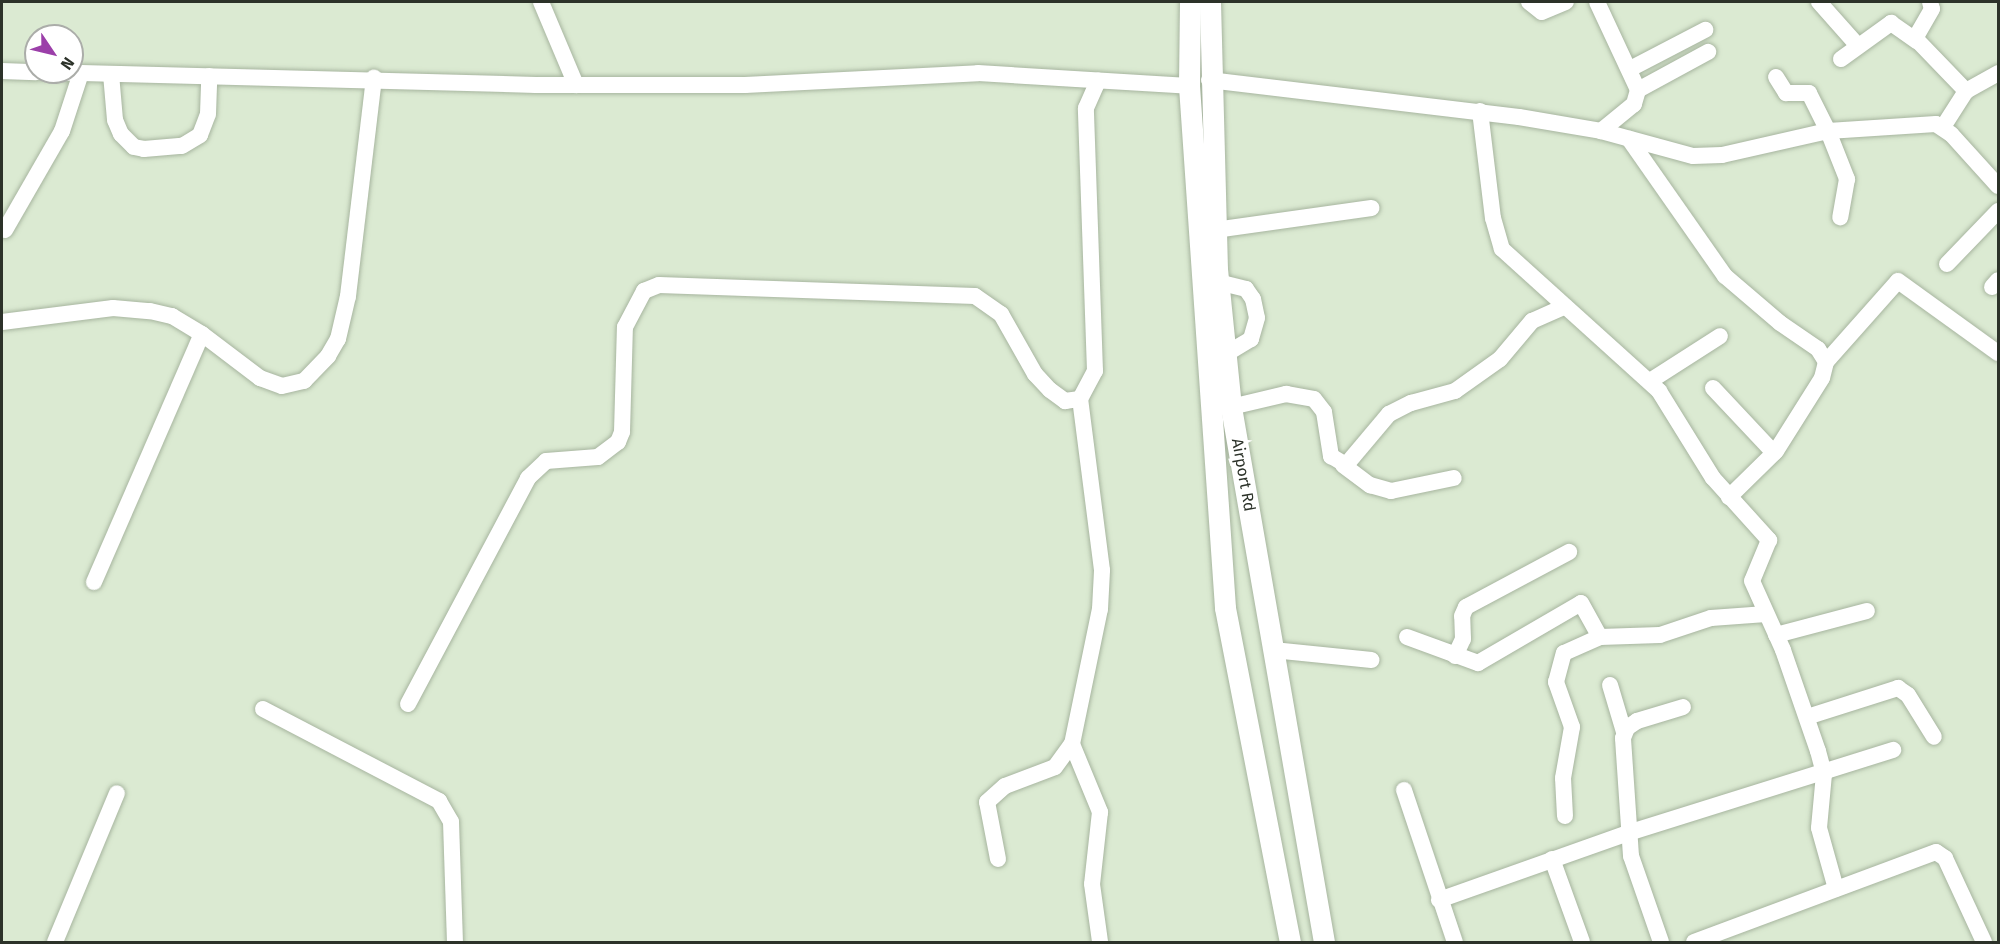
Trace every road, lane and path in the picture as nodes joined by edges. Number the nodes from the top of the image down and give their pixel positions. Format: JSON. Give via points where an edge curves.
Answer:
{"nodes":[{"id":1,"x":541,"y":2,"type":"edge"},
{"id":2,"x":1190,"y":2,"type":"edge"},
{"id":3,"x":1210,"y":2,"type":"edge"},
{"id":4,"x":1530,"y":2,"type":"edge"},
{"id":5,"x":1566,"y":2,"type":"edge"},
{"id":6,"x":1597,"y":2,"type":"edge"},
{"id":7,"x":1819,"y":2,"type":"edge"},
{"id":8,"x":1930,"y":2,"type":"edge"},
{"id":9,"x":1705,"y":30,"type":"dead end"},
{"id":10,"x":1917,"y":41,"type":"junction"},
{"id":11,"x":1858,"y":46,"type":"junction"},
{"id":12,"x":1708,"y":52,"type":"dead end"},
{"id":13,"x":1841,"y":59,"type":"dead end"},
{"id":14,"x":1630,"y":69,"type":"junction"},
{"id":15,"x":2,"y":70,"type":"edge"},
{"id":16,"x":24,"y":71,"type":"edge"},
{"id":17,"x":84,"y":73,"type":"edge"},
{"id":18,"x":1998,"y":73,"type":"edge"},
{"id":19,"x":111,"y":74,"type":"junction"},
{"id":20,"x":209,"y":76,"type":"junction"},
{"id":21,"x":1776,"y":77,"type":"dead end"},
{"id":22,"x":374,"y":78,"type":"junction"},
{"id":23,"x":1209,"y":80,"type":"junction"},
{"id":24,"x":1098,"y":81,"type":"junction"},
{"id":25,"x":77,"y":84,"type":"edge"},
{"id":26,"x":576,"y":85,"type":"junction"},
{"id":27,"x":1189,"y":86,"type":"junction"},
{"id":28,"x":1638,"y":90,"type":"junction"},
{"id":29,"x":1966,"y":91,"type":"junction"},
{"id":30,"x":1480,"y":111,"type":"junction"},
{"id":31,"x":1943,"y":127,"type":"junction"},
{"id":32,"x":1601,"y":131,"type":"junction"},
{"id":33,"x":1828,"y":131,"type":"junction"},
{"id":34,"x":1629,"y":139,"type":"junction"},
{"id":35,"x":1998,"y":186,"type":"edge"},
{"id":36,"x":1371,"y":208,"type":"dead end"},
{"id":37,"x":1998,"y":211,"type":"edge"},
{"id":38,"x":1840,"y":217,"type":"dead end"},
{"id":39,"x":5,"y":230,"type":"dead end"},
{"id":40,"x":1215,"y":230,"type":"junction"},
{"id":41,"x":1947,"y":264,"type":"dead end"},
{"id":42,"x":1218,"y":282,"type":"junction"},
{"id":43,"x":1565,"y":306,"type":"junction"},
{"id":44,"x":2,"y":322,"type":"edge"},
{"id":45,"x":202,"y":334,"type":"junction"},
{"id":46,"x":1720,"y":336,"type":"dead end"},
{"id":47,"x":1998,"y":353,"type":"edge"},
{"id":48,"x":1226,"y":354,"type":"junction"},
{"id":49,"x":1826,"y":363,"type":"junction"},
{"id":50,"x":1650,"y":381,"type":"junction"},
{"id":51,"x":1713,"y":388,"type":"dead end"},
{"id":52,"x":1080,"y":399,"type":"junction"},
{"id":53,"x":1231,"y":406,"type":"junction"},
{"id":54,"x":1774,"y":453,"type":"junction"},
{"id":55,"x":1343,"y":465,"type":"junction"},
{"id":56,"x":1454,"y":478,"type":"dead end"},
{"id":57,"x":1728,"y":497,"type":"junction"},
{"id":58,"x":1569,"y":552,"type":"dead end"},
{"id":59,"x":94,"y":582,"type":"dead end"},
{"id":60,"x":1867,"y":610,"type":"dead end"},
{"id":61,"x":1766,"y":614,"type":"junction"},
{"id":62,"x":1776,"y":635,"type":"junction"},
{"id":63,"x":1407,"y":637,"type":"dead end"},
{"id":64,"x":1600,"y":637,"type":"junction"},
{"id":65,"x":1273,"y":650,"type":"junction"},
{"id":66,"x":1455,"y":656,"type":"junction"},
{"id":67,"x":1371,"y":660,"type":"dead end"},
{"id":68,"x":1610,"y":685,"type":"dead end"},
{"id":69,"x":408,"y":705,"type":"dead end"},
{"id":70,"x":1683,"y":707,"type":"dead end"},
{"id":71,"x":262,"y":709,"type":"dead end"},
{"id":72,"x":1808,"y":717,"type":"junction"},
{"id":73,"x":1624,"y":732,"type":"junction"},
{"id":74,"x":1934,"y":737,"type":"dead end"},
{"id":75,"x":1072,"y":744,"type":"junction"},
{"id":76,"x":1893,"y":750,"type":"dead end"},
{"id":77,"x":1824,"y":774,"type":"junction"},
{"id":78,"x":1404,"y":790,"type":"dead end"},
{"id":79,"x":117,"y":793,"type":"dead end"},
{"id":80,"x":1565,"y":816,"type":"dead end"},
{"id":81,"x":1628,"y":833,"type":"junction"},
{"id":82,"x":998,"y":859,"type":"dead end"},
{"id":83,"x":1552,"y":859,"type":"junction"},
{"id":84,"x":1836,"y":889,"type":"junction"},
{"id":85,"x":1439,"y":900,"type":"junction"},
{"id":86,"x":55,"y":942,"type":"edge"},
{"id":87,"x":455,"y":942,"type":"edge"},
{"id":88,"x":1100,"y":942,"type":"edge"},
{"id":89,"x":1290,"y":942,"type":"edge"},
{"id":90,"x":1323,"y":942,"type":"edge"},
{"id":91,"x":1455,"y":942,"type":"edge"},
{"id":92,"x":1582,"y":942,"type":"edge"},
{"id":93,"x":1661,"y":942,"type":"edge"},
{"id":94,"x":1694,"y":942,"type":"edge"},
{"id":95,"x":1984,"y":942,"type":"edge"}],
"edges":[{"from":1,"to":26,"type":"street"},
{"from":2,"to":27,"type":"main road"},
{"from":3,"to":23,"type":"main road","name":"Airport Rd"},
{"from":4,"to":5,"type":"street","via":[[1542,12]]},
{"from":6,"to":14,"type":"street"},
{"from":7,"to":11,"type":"street"},
{"from":8,"to":10,"type":"street","via":[[1932,9],[1917,31]]},
{"from":9,"to":14,"type":"street"},
{"from":10,"to":11,"type":"street","via":[[1891,23]]},
{"from":10,"to":29,"type":"street"},
{"from":11,"to":13,"type":"street"},
{"from":12,"to":28,"type":"street"},
{"from":14,"to":28,"type":"street"},
{"from":15,"to":16,"type":"street"},
{"from":17,"to":19,"type":"street"},
{"from":18,"to":29,"type":"street"},
{"from":19,"to":20,"type":"street"},
{"from":19,"to":20,"type":"street","via":[[115,120],[121,134],[134,147],[144,149],[183,146],[200,135],[208,114]]},
{"from":20,"to":22,"type":"street"},
{"from":21,"to":33,"type":"street","via":[[1786,93],[1809,93]]},
{"from":22,"to":26,"type":"street"},
{"from":22,"to":45,"type":"street","via":[[348,296],[338,339],[328,356],[304,381],[282,386],[260,378]]},
{"from":23,"to":30,"type":"street"},
{"from":23,"to":40,"type":"main road","name":"Airport Rd"},
{"from":24,"to":26,"type":"street","via":[[978,73],[745,86]]},
{"from":24,"to":27,"type":"street"},
{"from":24,"to":52,"type":"street","via":[[1086,108],[1095,371]]},
{"from":25,"to":39,"type":"street","via":[[62,131]]},
{"from":27,"to":89,"type":"main road","via":[[1226,608]]},
{"from":28,"to":32,"type":"street","via":[[1634,104]]},
{"from":29,"to":31,"type":"street"},
{"from":30,"to":32,"type":"street"},
{"from":30,"to":43,"type":"street","via":[[1498,242],[1508,257]]},
{"from":31,"to":33,"type":"street","via":[[1928,124]]},
{"from":31,"to":35,"type":"street"},
{"from":32,"to":34,"type":"street"},
{"from":33,"to":34,"type":"street","via":[[1708,156],[1682,155]]},
{"from":33,"to":38,"type":"street","via":[[1846,179]]},
{"from":34,"to":49,"type":"street","via":[[1725,276],[1780,324],[1818,349]]},
{"from":36,"to":40,"type":"street"},
{"from":37,"to":41,"type":"street"},
{"from":40,"to":42,"type":"main road","name":"Airport Rd"},
{"from":42,"to":48,"type":"main road","name":"Airport Rd"},
{"from":42,"to":48,"type":"street","via":[[1246,289],[1257,318],[1251,339]]},
{"from":43,"to":50,"type":"street"},
{"from":43,"to":55,"type":"street","via":[[1532,321],[1500,359],[1455,391],[1411,403],[1389,414],[1354,459]]},
{"from":44,"to":45,"type":"street","via":[[112,308],[172,316]]},
{"from":45,"to":59,"type":"street"},
{"from":46,"to":50,"type":"street"},
{"from":47,"to":49,"type":"street","via":[[1898,280]]},
{"from":48,"to":53,"type":"main road","name":"Airport Rd"},
{"from":49,"to":54,"type":"street","via":[[1822,378]]},
{"from":50,"to":57,"type":"street","via":[[1670,405]]},
{"from":51,"to":54,"type":"street"},
{"from":52,"to":69,"type":"street","via":[[1065,401],[1050,390],[1035,374],[1001,314],[975,296],[659,285],[644,291],[625,327],[622,432],[618,442],[598,457],[546,461],[528,478]]},
{"from":52,"to":75,"type":"street","via":[[1102,570],[1100,609]]},
{"from":53,"to":55,"type":"street","via":[[1296,393],[1314,399],[1324,412],[1331,456]]},
{"from":53,"to":65,"type":"main road","name":"Airport Rd"},
{"from":54,"to":57,"type":"street"},
{"from":55,"to":56,"type":"street","via":[[1370,485],[1391,490]]},
{"from":57,"to":61,"type":"street","via":[[1770,542],[1752,578]]},
{"from":58,"to":66,"type":"street","via":[[1466,608],[1462,616],[1463,639]]},
{"from":60,"to":62,"type":"street"},
{"from":61,"to":62,"type":"street"},
{"from":61,"to":64,"type":"street","via":[[1711,618],[1660,635]]},
{"from":62,"to":72,"type":"street"},
{"from":63,"to":66,"type":"street"},
{"from":64,"to":66,"type":"street","via":[[1581,603],[1484,661],[1473,663]]},
{"from":64,"to":80,"type":"street","via":[[1564,653],[1557,669],[1558,696],[1572,727],[1563,778]]},
{"from":65,"to":67,"type":"street"},
{"from":65,"to":90,"type":"main road","name":"Airport Rd"},
{"from":68,"to":73,"type":"street"},
{"from":70,"to":73,"type":"street","via":[[1637,720]]},
{"from":71,"to":87,"type":"street","via":[[439,801],[451,822]]},
{"from":72,"to":74,"type":"street","via":[[1898,688],[1908,695]]},
{"from":72,"to":77,"type":"street"},
{"from":73,"to":81,"type":"street"},
{"from":75,"to":82,"type":"street","via":[[1055,767],[992,795],[986,813]]},
{"from":75,"to":88,"type":"street","via":[[1100,812],[1092,884]]},
{"from":76,"to":77,"type":"street"},
{"from":77,"to":81,"type":"street"},
{"from":77,"to":84,"type":"street","via":[[1819,828]]},
{"from":78,"to":85,"type":"street"},
{"from":79,"to":86,"type":"street"},
{"from":81,"to":83,"type":"street"},
{"from":81,"to":93,"type":"street","via":[[1635,873]]},
{"from":83,"to":85,"type":"street"},
{"from":83,"to":92,"type":"street"},
{"from":84,"to":94,"type":"street"},
{"from":84,"to":95,"type":"street","via":[[1939,853]]},
{"from":85,"to":91,"type":"street"}]}
